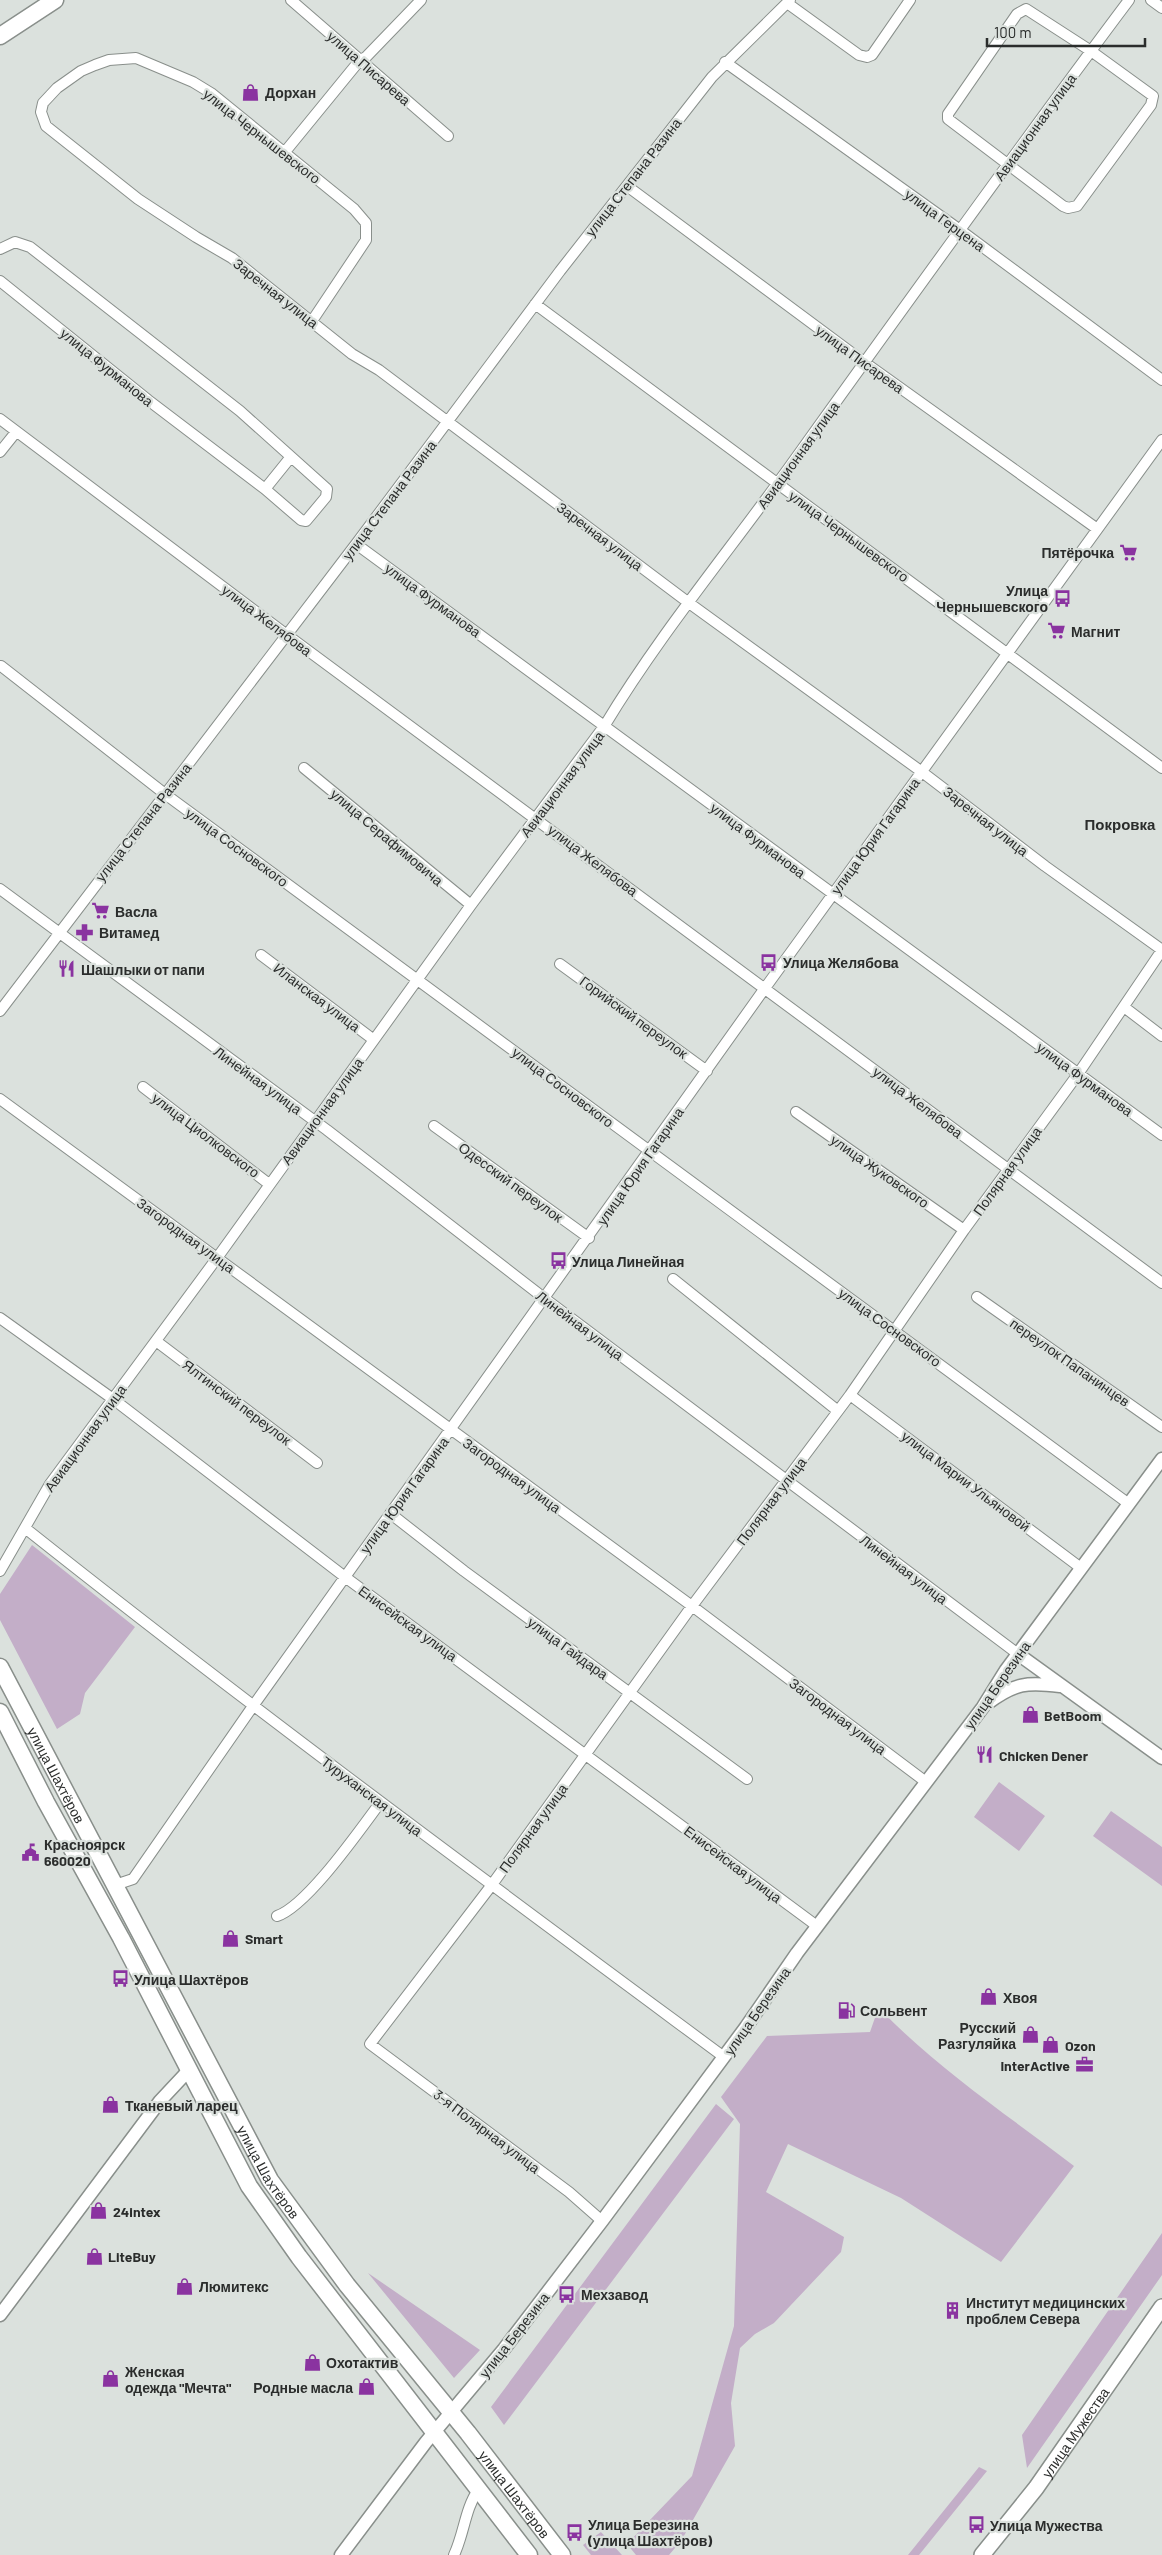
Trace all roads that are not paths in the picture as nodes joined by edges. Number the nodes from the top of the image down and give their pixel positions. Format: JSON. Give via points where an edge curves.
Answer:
{"nodes":[{"id":1,"x":291,"y":0,"type":"edge"},
{"id":2,"x":421,"y":0,"type":"edge"},
{"id":3,"x":910,"y":0,"type":"edge"},
{"id":4,"x":1129,"y":0,"type":"edge"},
{"id":5,"x":1151,"y":0,"type":"edge"},
{"id":6,"x":45,"y":2,"type":"edge"},
{"id":7,"x":788,"y":2,"type":"edge"},
{"id":8,"x":1162,"y":8,"type":"edge"},
{"id":9,"x":0,"y":36,"type":"edge"},
{"id":10,"x":1091,"y":51,"type":"junction"},
{"id":11,"x":360,"y":60,"type":"junction"},
{"id":12,"x":725,"y":62,"type":"junction"},
{"id":13,"x":42,"y":119,"type":"joint"},
{"id":14,"x":448,"y":136,"type":"dead end"},
{"id":15,"x":284,"y":153,"type":"junction"},
{"id":16,"x":1007,"y":164,"type":"junction"},
{"id":17,"x":627,"y":186,"type":"junction"},
{"id":18,"x":960,"y":230,"type":"junction"},
{"id":19,"x":0,"y":249,"type":"edge"},
{"id":20,"x":0,"y":281,"type":"edge"},
{"id":21,"x":535,"y":304,"type":"junction"},
{"id":22,"x":312,"y":321,"type":"junction"},
{"id":23,"x":864,"y":362,"type":"junction"},
{"id":24,"x":1162,"y":380,"type":"edge"},
{"id":25,"x":0,"y":419,"type":"edge"},
{"id":26,"x":447,"y":423,"type":"junction"},
{"id":27,"x":16,"y":432,"type":"junction"},
{"id":28,"x":1162,"y":440,"type":"edge"},
{"id":29,"x":0,"y":452,"type":"edge"},
{"id":30,"x":290,"y":458,"type":"junction"},
{"id":31,"x":777,"y":483,"type":"junction"},
{"id":32,"x":265,"y":488,"type":"junction"},
{"id":33,"x":1096,"y":528,"type":"junction"},
{"id":34,"x":356,"y":544,"type":"junction"},
{"id":35,"x":690,"y":603,"type":"junction"},
{"id":36,"x":287,"y":635,"type":"junction"},
{"id":37,"x":1007,"y":652,"type":"junction"},
{"id":38,"x":1,"y":666,"type":"edge"},
{"id":39,"x":605,"y":725,"type":"junction"},
{"id":40,"x":304,"y":768,"type":"dead end"},
{"id":41,"x":1162,"y":768,"type":"edge"},
{"id":42,"x":922,"y":772,"type":"junction"},
{"id":43,"x":165,"y":794,"type":"junction"},
{"id":44,"x":536,"y":819,"type":"junction"},
{"id":45,"x":0,"y":889,"type":"edge"},
{"id":46,"x":832,"y":896,"type":"junction"},
{"id":47,"x":471,"y":906,"type":"junction"},
{"id":48,"x":58,"y":934,"type":"junction"},
{"id":49,"x":1162,"y":950,"type":"edge"},
{"id":50,"x":260,"y":955,"type":"dead end"},
{"id":51,"x":560,"y":964,"type":"dead end"},
{"id":52,"x":419,"y":980,"type":"junction"},
{"id":53,"x":765,"y":988,"type":"junction"},
{"id":54,"x":1124,"y":1007,"type":"junction"},
{"id":55,"x":0,"y":1011,"type":"edge"},
{"id":56,"x":1162,"y":1036,"type":"edge"},
{"id":57,"x":374,"y":1040,"type":"junction"},
{"id":58,"x":707,"y":1071,"type":"junction"},
{"id":59,"x":1078,"y":1074,"type":"junction"},
{"id":60,"x":143,"y":1087,"type":"dead end"},
{"id":61,"x":0,"y":1099,"type":"edge"},
{"id":62,"x":796,"y":1112,"type":"dead end"},
{"id":63,"x":314,"y":1122,"type":"junction"},
{"id":64,"x":434,"y":1126,"type":"dead end"},
{"id":65,"x":1162,"y":1135,"type":"edge"},
{"id":66,"x":650,"y":1152,"type":"junction"},
{"id":67,"x":1009,"y":1169,"type":"junction"},
{"id":68,"x":269,"y":1184,"type":"junction"},
{"id":69,"x":964,"y":1230,"type":"junction"},
{"id":70,"x":589,"y":1238,"type":"junction"},
{"id":71,"x":217,"y":1258,"type":"junction"},
{"id":72,"x":672,"y":1279,"type":"dead end"},
{"id":73,"x":1162,"y":1283,"type":"edge"},
{"id":74,"x":977,"y":1297,"type":"dead end"},
{"id":75,"x":544,"y":1298,"type":"junction"},
{"id":76,"x":0,"y":1318,"type":"edge"},
{"id":77,"x":895,"y":1330,"type":"junction"},
{"id":78,"x":156,"y":1341,"type":"junction"},
{"id":79,"x":850,"y":1395,"type":"junction"},
{"id":80,"x":113,"y":1399,"type":"junction"},
{"id":81,"x":838,"y":1411,"type":"junction"},
{"id":82,"x":1162,"y":1427,"type":"edge"},
{"id":83,"x":451,"y":1430,"type":"junction"},
{"id":84,"x":1162,"y":1458,"type":"edge"},
{"id":85,"x":317,"y":1463,"type":"dead end"},
{"id":86,"x":786,"y":1481,"type":"junction"},
{"id":87,"x":1129,"y":1504,"type":"junction"},
{"id":88,"x":391,"y":1514,"type":"junction"},
{"id":89,"x":25,"y":1528,"type":"junction"},
{"id":90,"x":1081,"y":1568,"type":"junction"},
{"id":91,"x":0,"y":1571,"type":"edge"},
{"id":92,"x":345,"y":1577,"type":"junction"},
{"id":93,"x":692,"y":1606,"type":"junction"},
{"id":94,"x":1018,"y":1654,"type":"junction"},
{"id":95,"x":0,"y":1667,"type":"edge"},
{"id":96,"x":1062,"y":1686,"type":"junction"},
{"id":97,"x":631,"y":1694,"type":"junction"},
{"id":98,"x":253,"y":1706,"type":"junction"},
{"id":99,"x":982,"y":1707,"type":"junction"},
{"id":100,"x":0,"y":1712,"type":"edge"},
{"id":101,"x":586,"y":1754,"type":"junction"},
{"id":102,"x":1162,"y":1758,"type":"edge"},
{"id":103,"x":747,"y":1779,"type":"dead end"},
{"id":104,"x":926,"y":1782,"type":"junction"},
{"id":105,"x":380,"y":1803,"type":"junction"},
{"id":106,"x":115,"y":1885,"type":"junction"},
{"id":107,"x":491,"y":1886,"type":"junction"},
{"id":108,"x":276,"y":1916,"type":"dead end"},
{"id":109,"x":817,"y":1926,"type":"junction"},
{"id":110,"x":370,"y":2044,"type":"joint"},
{"id":111,"x":724,"y":2057,"type":"junction"},
{"id":112,"x":189,"y":2070,"type":"junction"},
{"id":113,"x":602,"y":2221,"type":"junction"},
{"id":114,"x":1162,"y":2307,"type":"edge"},
{"id":115,"x":0,"y":2315,"type":"edge"},
{"id":116,"x":452,"y":2414,"type":"junction"},
{"id":117,"x":434,"y":2433,"type":"junction"},
{"id":118,"x":478,"y":2490,"type":"junction"},
{"id":119,"x":341,"y":2555,"type":"edge"},
{"id":120,"x":454,"y":2555,"type":"edge"},
{"id":121,"x":529,"y":2555,"type":"edge"},
{"id":122,"x":562,"y":2555,"type":"edge"},
{"id":123,"x":982,"y":2555,"type":"edge"}],
"edges":[{"from":1,"to":11,"type":"street","name":"улица Писарева"},
{"from":2,"to":11,"type":"street"},
{"from":3,"to":7,"type":"street","via":[[867,58]]},
{"from":4,"to":10,"type":"street","name":"Авиационная улица"},
{"from":5,"to":8,"type":"street"},
{"from":6,"to":9,"type":"main road"},
{"from":7,"to":12,"type":"street","name":"улица Степана Разина"},
{"from":10,"to":16,"type":"street","name":"Авиационная улица"},
{"from":10,"to":16,"type":"street","via":[[1030,10],[1017,14],[948,114],[950,123]]},
{"from":10,"to":16,"type":"street","via":[[1150,92],[1153,101],[1077,206],[1063,206]]},
{"from":11,"to":14,"type":"street","name":"улица Писарева"},
{"from":11,"to":15,"type":"street"},
{"from":12,"to":17,"type":"street","name":"улица Степана Разина"},
{"from":12,"to":18,"type":"street","name":"улица Герцена"},
{"from":13,"to":15,"type":"street","name":"улица Чернышевского","via":[[43,103],[49,95],[81,71],[109,60],[136,58],[211,93]]},
{"from":13,"to":22,"type":"street","name":"Заречная улица","via":[[46,126],[138,198],[232,258]]},
{"from":15,"to":22,"type":"street","name":"улица Чернышевского","via":[[361,215],[366,223],[366,240]]},
{"from":16,"to":18,"type":"street","name":"Авиационная улица"},
{"from":17,"to":21,"type":"street","name":"улица Степана Разина"},
{"from":17,"to":23,"type":"street","name":"улица Писарева"},
{"from":18,"to":23,"type":"street","name":"Авиационная улица"},
{"from":18,"to":24,"type":"street","name":"улица Герцена"},
{"from":19,"to":30,"type":"street","name":"улица Фурманова","via":[[14,242],[30,247],[240,411]]},
{"from":20,"to":32,"type":"street","name":"улица Фурманова","via":[[148,400]]},
{"from":21,"to":26,"type":"street","name":"улица Степана Разина"},
{"from":21,"to":31,"type":"street","name":"улица Чернышевского"},
{"from":22,"to":26,"type":"street","name":"Заречная улица"},
{"from":23,"to":31,"type":"street","name":"Авиационная улица"},
{"from":23,"to":33,"type":"street","name":"улица Писарева"},
{"from":25,"to":27,"type":"street","name":"улица Желябова"},
{"from":26,"to":34,"type":"street","name":"улица Степана Разина"},
{"from":26,"to":35,"type":"street","name":"Заречная улица"},
{"from":27,"to":29,"type":"street"},
{"from":27,"to":36,"type":"street","name":"улица Желябова"},
{"from":28,"to":33,"type":"street","name":"улица Юрия Гагарина"},
{"from":30,"to":32,"type":"street"},
{"from":30,"to":32,"type":"street","name":"улица Фурманова","via":[[327,489],[328,493],[306,521],[303,522]]},
{"from":31,"to":35,"type":"street","name":"Авиационная улица"},
{"from":31,"to":37,"type":"street","name":"улица Чернышевского"},
{"from":33,"to":37,"type":"street","name":"улица Юрия Гагарина"},
{"from":34,"to":36,"type":"street","name":"улица Степана Разина"},
{"from":34,"to":39,"type":"street","name":"улица Фурманова"},
{"from":35,"to":39,"type":"street","name":"Авиационная улица","via":[[623,694]]},
{"from":35,"to":42,"type":"street","name":"Заречная улица"},
{"from":36,"to":43,"type":"street","name":"улица Степана Разина"},
{"from":36,"to":44,"type":"street","name":"улица Желябова"},
{"from":37,"to":41,"type":"street","name":"улица Чернышевского"},
{"from":37,"to":42,"type":"street","name":"улица Юрия Гагарина"},
{"from":38,"to":43,"type":"street","name":"улица Сосновского"},
{"from":39,"to":44,"type":"street","name":"Авиационная улица"},
{"from":39,"to":46,"type":"street","name":"улица Фурманова"},
{"from":40,"to":47,"type":"street","name":"улица Серафимовича"},
{"from":42,"to":46,"type":"street","name":"улица Юрия Гагарина"},
{"from":42,"to":49,"type":"street","name":"Заречная улица","via":[[1044,866]]},
{"from":43,"to":48,"type":"street","name":"улица Степана Разина"},
{"from":43,"to":52,"type":"street","name":"улица Сосновского"},
{"from":44,"to":47,"type":"street","name":"Авиационная улица"},
{"from":44,"to":53,"type":"street","name":"улица Желябова"},
{"from":45,"to":48,"type":"street","name":"Линейная улица"},
{"from":46,"to":53,"type":"street","name":"улица Юрия Гагарина"},
{"from":46,"to":59,"type":"street","name":"улица Фурманова"},
{"from":47,"to":52,"type":"street","name":"Авиационная улица"},
{"from":48,"to":55,"type":"street","name":"улица Степана Разина"},
{"from":48,"to":63,"type":"street","name":"Линейная улица"},
{"from":49,"to":54,"type":"street","name":"Полярная улица"},
{"from":50,"to":57,"type":"street","name":"Иланская улица"},
{"from":51,"to":58,"type":"street","name":"Горийский переулок"},
{"from":52,"to":57,"type":"street","name":"Авиационная улица"},
{"from":52,"to":66,"type":"street","name":"улица Сосновского"},
{"from":53,"to":58,"type":"street","name":"улица Юрия Гагарина"},
{"from":53,"to":67,"type":"street","name":"улица Желябова"},
{"from":54,"to":56,"type":"street"},
{"from":54,"to":59,"type":"street","name":"Полярная улица"},
{"from":57,"to":63,"type":"street","name":"Авиационная улица"},
{"from":58,"to":66,"type":"street","name":"улица Юрия Гагарина"},
{"from":59,"to":65,"type":"street","name":"улица Фурманова"},
{"from":59,"to":67,"type":"street","name":"Полярная улица"},
{"from":60,"to":68,"type":"street","name":"улица Циолковского"},
{"from":61,"to":71,"type":"street","name":"Загородная улица"},
{"from":62,"to":69,"type":"street","name":"улица Жуковского"},
{"from":63,"to":68,"type":"street","name":"Авиационная улица"},
{"from":63,"to":75,"type":"street","name":"Линейная улица"},
{"from":64,"to":70,"type":"street","name":"Одесский переулок"},
{"from":66,"to":70,"type":"street","name":"улица Юрия Гагарина"},
{"from":66,"to":77,"type":"street","name":"улица Сосновского"},
{"from":67,"to":69,"type":"street","name":"Полярная улица"},
{"from":67,"to":73,"type":"street","name":"улица Желябова"},
{"from":68,"to":71,"type":"street","name":"Авиационная улица"},
{"from":69,"to":77,"type":"street","name":"Полярная улица"},
{"from":70,"to":75,"type":"street","name":"улица Юрия Гагарина"},
{"from":71,"to":78,"type":"street","name":"Авиационная улица"},
{"from":71,"to":83,"type":"street","name":"Загородная улица"},
{"from":72,"to":81,"type":"street"},
{"from":74,"to":82,"type":"street","name":"переулок Папанинцев"},
{"from":75,"to":83,"type":"street","name":"улица Юрия Гагарина"},
{"from":75,"to":86,"type":"street","name":"Линейная улица"},
{"from":76,"to":80,"type":"street","name":"Енисейская улица"},
{"from":77,"to":79,"type":"street","name":"Полярная улица"},
{"from":77,"to":87,"type":"street","name":"улица Сосновского"},
{"from":78,"to":80,"type":"street","name":"Авиационная улица"},
{"from":78,"to":85,"type":"street","name":"Ялтинский переулок"},
{"from":79,"to":81,"type":"street","name":"Полярная улица"},
{"from":79,"to":90,"type":"street","name":"улица Марии Ульяновой"},
{"from":80,"to":89,"type":"street","name":"Авиационная улица","via":[[50,1484]]},
{"from":80,"to":92,"type":"street","name":"Енисейская улица"},
{"from":81,"to":86,"type":"street","name":"Полярная улица"},
{"from":83,"to":88,"type":"street","name":"улица Юрия Гагарина"},
{"from":83,"to":93,"type":"street","name":"Загородная улица"},
{"from":84,"to":87,"type":"street","name":"улица Березина"},
{"from":86,"to":93,"type":"street","name":"Полярная улица"},
{"from":86,"to":94,"type":"street","name":"Линейная улица"},
{"from":87,"to":90,"type":"street","name":"улица Березина"},
{"from":88,"to":92,"type":"street","name":"улица Юрия Гагарина"},
{"from":88,"to":97,"type":"street","name":"улица Гайдара"},
{"from":89,"to":91,"type":"street","name":"Авиационная улица"},
{"from":89,"to":98,"type":"street","name":"Туруханская улица"},
{"from":90,"to":94,"type":"street","name":"улица Березина"},
{"from":92,"to":98,"type":"street","name":"улица Юрия Гагарина"},
{"from":92,"to":101,"type":"street","name":"Енисейская улица"},
{"from":93,"to":97,"type":"street","name":"Полярная улица"},
{"from":93,"to":104,"type":"street","name":"Загородная улица"},
{"from":94,"to":96,"type":"street","name":"Линейная улица"},
{"from":94,"to":99,"type":"street","name":"улица Березина"},
{"from":95,"to":106,"type":"main road","name":"улица Шахтёров"},
{"from":96,"to":99,"type":"street","via":[[1022,1684],[1006,1689]]},
{"from":96,"to":102,"type":"street","name":"Линейная улица"},
{"from":97,"to":101,"type":"street","name":"Полярная улица"},
{"from":97,"to":103,"type":"street","name":"улица Гайдара"},
{"from":98,"to":105,"type":"street","name":"Туруханская улица"},
{"from":98,"to":106,"type":"street","name":"улица Юрия Гагарина","via":[[133,1879]]},
{"from":99,"to":104,"type":"street","name":"улица Березина"},
{"from":100,"to":112,"type":"main road","name":"улица Шахтёров"},
{"from":101,"to":107,"type":"street","name":"Полярная улица"},
{"from":101,"to":109,"type":"street","name":"Енисейская улица"},
{"from":104,"to":109,"type":"street","name":"улица Березина"},
{"from":105,"to":107,"type":"street","name":"Туруханская улица"},
{"from":105,"to":108,"type":"street","via":[[327,1872],[290,1910]]},
{"from":106,"to":116,"type":"main road","name":"улица Шахтёров","via":[[270,2180],[324,2256]]},
{"from":107,"to":110,"type":"street","name":"Полярная улица"},
{"from":107,"to":111,"type":"street","name":"Туруханская улица"},
{"from":109,"to":111,"type":"street","name":"улица Березина"},
{"from":110,"to":113,"type":"street","name":"3-я Полярная улица","via":[[569,2192]]},
{"from":111,"to":113,"type":"street","name":"улица Березина"},
{"from":112,"to":115,"type":"street","via":[[160,2101]]},
{"from":112,"to":117,"type":"main road","name":"улица Шахтёров","via":[[249,2186],[298,2257]]},
{"from":113,"to":116,"type":"street","name":"улица Березина"},
{"from":114,"to":123,"type":"main road","name":"улица Мужества","via":[[1042,2480]]},
{"from":116,"to":117,"type":"street","name":"улица Березина"},
{"from":116,"to":122,"type":"main road","name":"улица Шахтёров"},
{"from":117,"to":118,"type":"main road","name":"улица Шахтёров"},
{"from":117,"to":119,"type":"street","name":"улица Березина"},
{"from":118,"to":120,"type":"street","via":[[469,2502]]},
{"from":118,"to":121,"type":"main road","name":"улица Шахтёров"}]}
